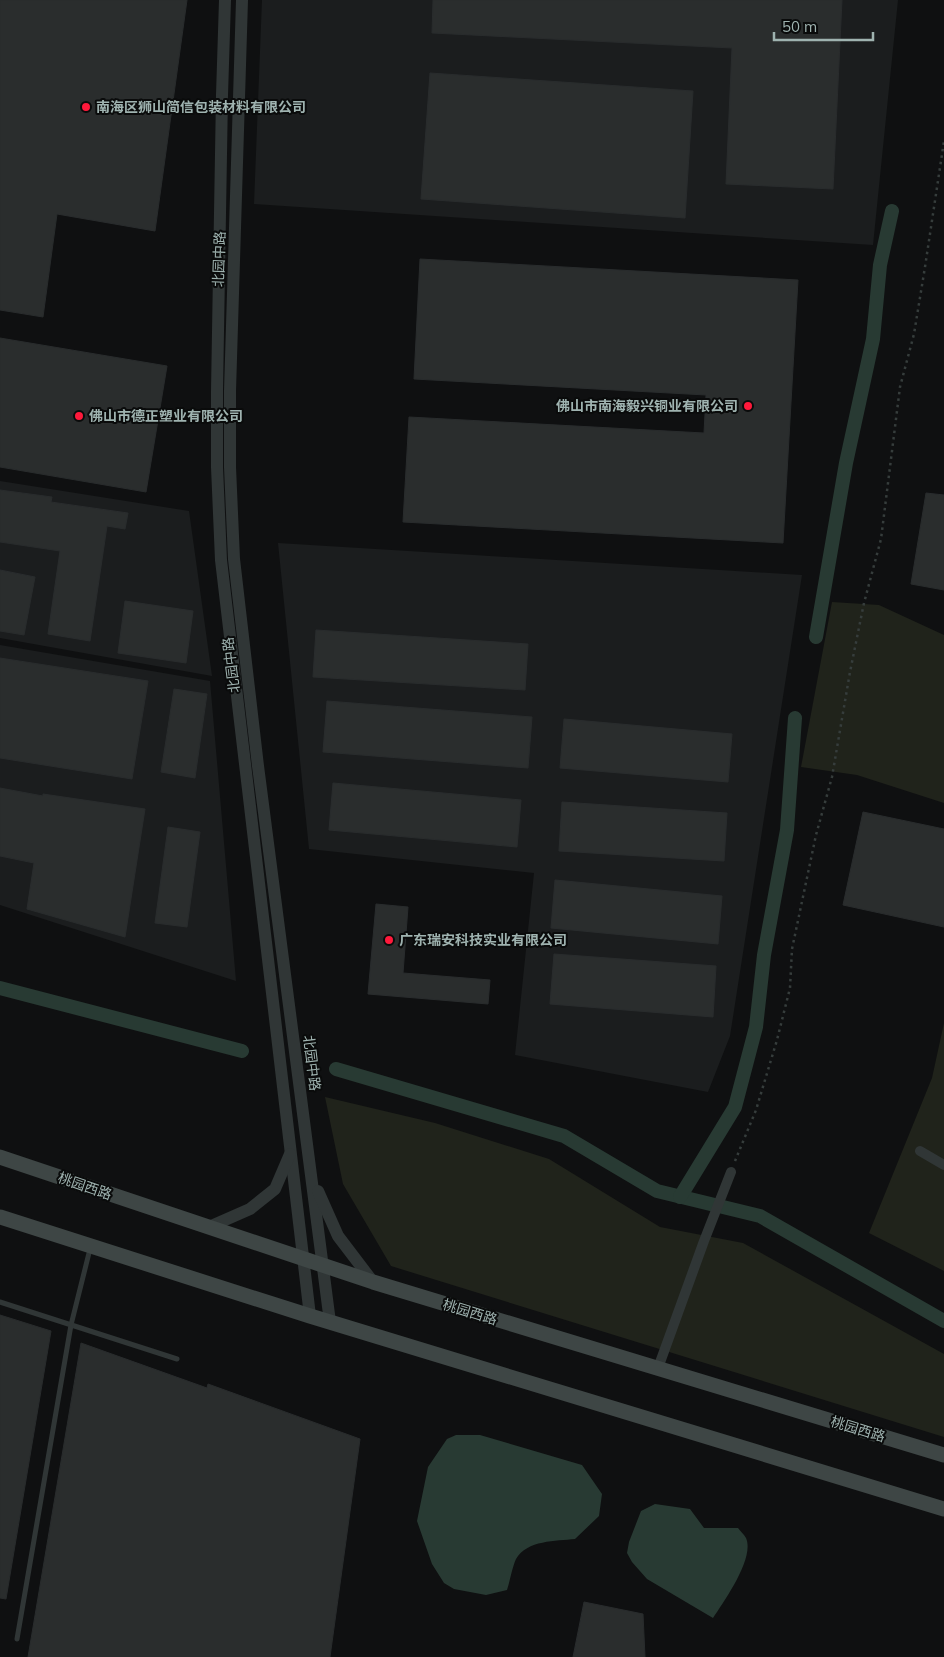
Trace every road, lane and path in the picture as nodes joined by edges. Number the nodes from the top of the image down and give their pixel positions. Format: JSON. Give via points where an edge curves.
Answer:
{"nodes":[{"id":1,"x":225,"y":0,"type":"edge"},
{"id":2,"x":242,"y":0,"type":"edge"},
{"id":3,"x":944,"y":141,"type":"edge"},
{"id":4,"x":920,"y":1151,"type":"dead end"},
{"id":5,"x":291,"y":1152,"type":"junction"},
{"id":6,"x":0,"y":1157,"type":"edge"},
{"id":7,"x":944,"y":1165,"type":"edge"},
{"id":8,"x":731,"y":1172,"type":"joint"},
{"id":9,"x":312,"y":1178,"type":"junction"},
{"id":10,"x":0,"y":1217,"type":"edge"},
{"id":11,"x":209,"y":1228,"type":"junction"},
{"id":12,"x":91,"y":1246,"type":"junction"},
{"id":13,"x":303,"y":1259,"type":"junction"},
{"id":14,"x":323,"y":1266,"type":"junction"},
{"id":15,"x":373,"y":1282,"type":"junction"},
{"id":16,"x":0,"y":1302,"type":"edge"},
{"id":17,"x":310,"y":1316,"type":"junction"},
{"id":18,"x":330,"y":1322,"type":"junction"},
{"id":19,"x":71,"y":1325,"type":"junction"},
{"id":20,"x":177,"y":1359,"type":"dead end"},
{"id":21,"x":658,"y":1368,"type":"junction"},
{"id":22,"x":944,"y":1455,"type":"edge"},
{"id":23,"x":944,"y":1509,"type":"edge"},
{"id":24,"x":17,"y":1639,"type":"dead end"}],
"edges":[{"from":1,"to":5,"type":"street","name":"北园中路","via":[[217,391],[221,560]]},
{"from":2,"to":9,"type":"street","name":"北园中路","via":[[230,391],[234,559]]},
{"from":3,"to":8,"type":"path","via":[[915,324],[900,387],[881,539],[864,603],[832,777],[792,949],[790,988],[756,1110]]},
{"from":4,"to":7,"type":"street"},
{"from":5,"to":11,"type":"street","via":[[275,1190],[250,1209]]},
{"from":5,"to":13,"type":"street","name":"北园中路"},
{"from":6,"to":11,"type":"main road","name":"桃园西路"},
{"from":8,"to":21,"type":"street"},
{"from":9,"to":14,"type":"street","name":"北园中路"},
{"from":9,"to":15,"type":"street","via":[[338,1236]]},
{"from":10,"to":12,"type":"main road"},
{"from":11,"to":13,"type":"main road","name":"桃园西路"},
{"from":12,"to":17,"type":"main road"},
{"from":12,"to":19,"type":"lane"},
{"from":13,"to":14,"type":"main road","name":"桃园西路"},
{"from":13,"to":17,"type":"street","name":"北园中路"},
{"from":14,"to":15,"type":"main road","name":"桃园西路"},
{"from":14,"to":18,"type":"street","name":"北园中路"},
{"from":15,"to":21,"type":"main road","name":"桃园西路"},
{"from":16,"to":19,"type":"lane"},
{"from":17,"to":18,"type":"main road"},
{"from":18,"to":23,"type":"main road"},
{"from":19,"to":20,"type":"lane"},
{"from":19,"to":24,"type":"lane"},
{"from":21,"to":22,"type":"main road","name":"桃园西路"}]}
